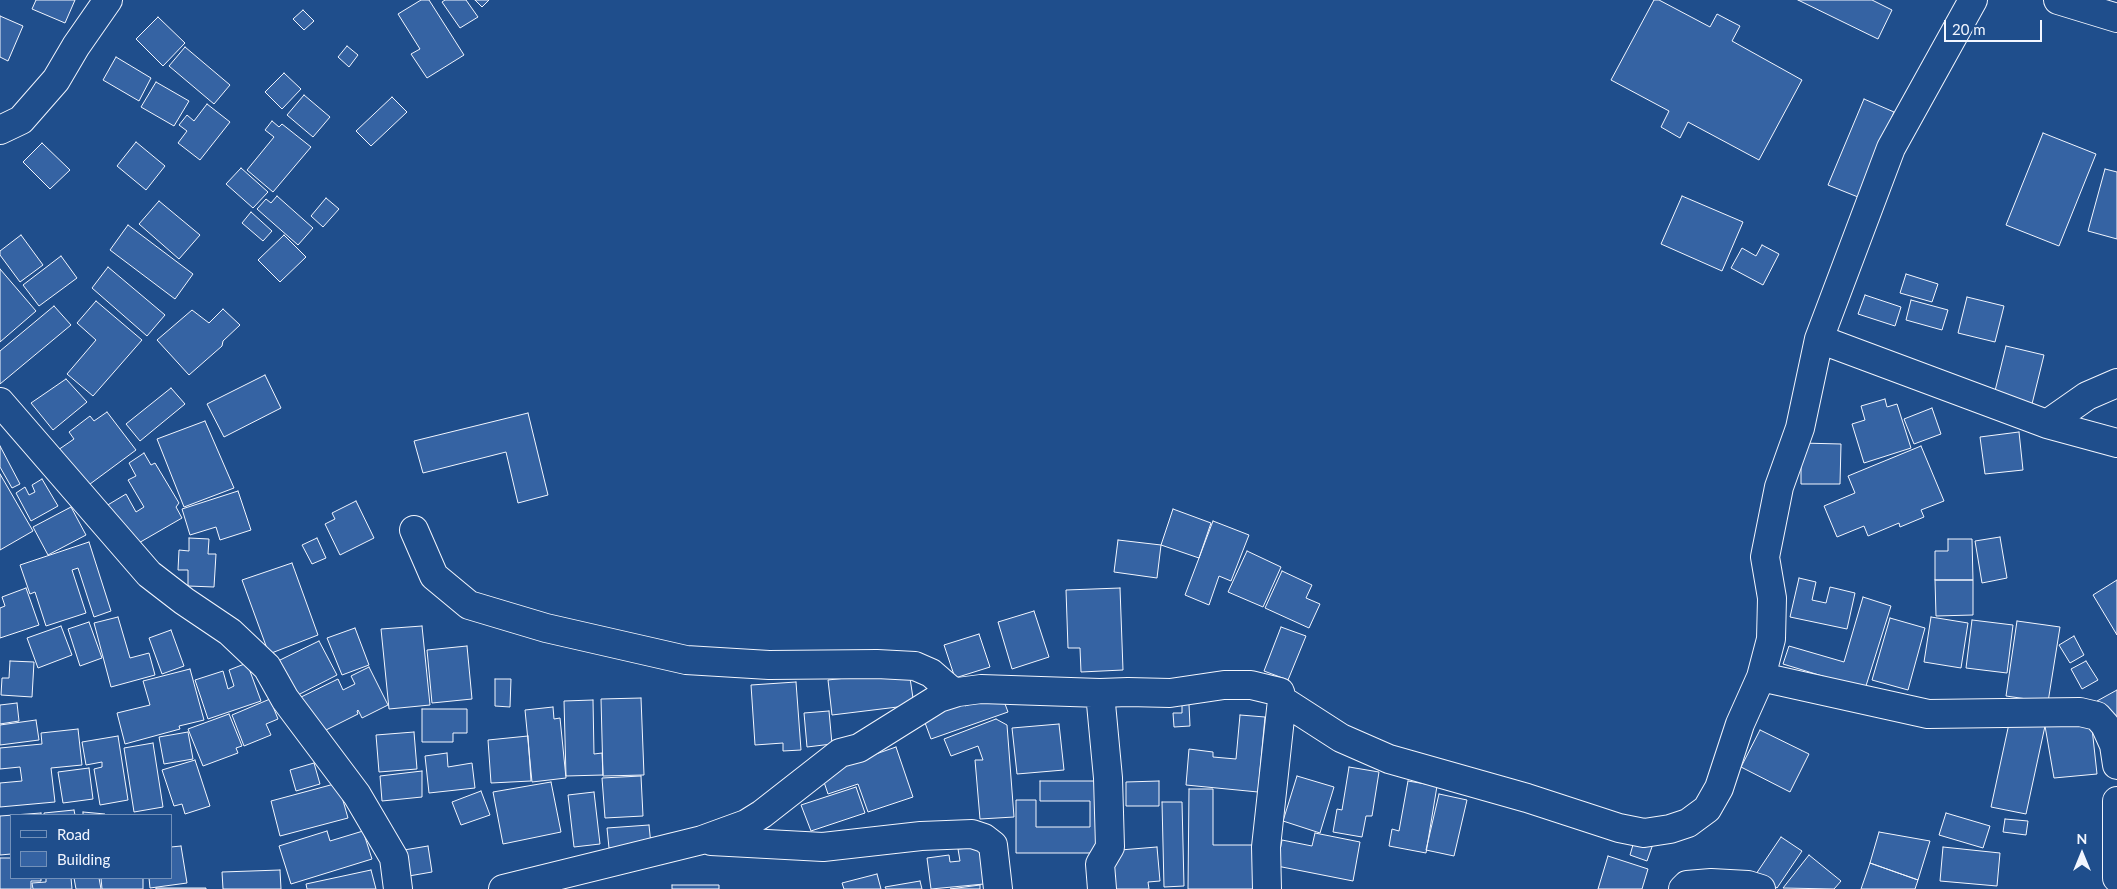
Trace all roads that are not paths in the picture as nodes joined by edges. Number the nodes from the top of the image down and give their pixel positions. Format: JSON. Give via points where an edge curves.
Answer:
{"nodes":[{"id":1,"x":108,"y":0,"type":"edge"},
{"id":2,"x":1973,"y":0,"type":"edge"},
{"id":3,"x":2058,"y":0,"type":"edge"},
{"id":4,"x":2117,"y":18,"type":"edge"},
{"id":5,"x":0,"y":130,"type":"edge"},
{"id":6,"x":1820,"y":339,"type":"junction"},
{"id":7,"x":2117,"y":383,"type":"edge"},
{"id":8,"x":0,"y":402,"type":"edge"},
{"id":9,"x":2047,"y":424,"type":"junction"},
{"id":10,"x":2117,"y":443,"type":"edge"},
{"id":11,"x":414,"y":530,"type":"dead end"},
{"id":12,"x":1761,"y":677,"type":"junction"},
{"id":13,"x":954,"y":693,"type":"junction"},
{"id":14,"x":1100,"y":693,"type":"junction"},
{"id":15,"x":1282,"y":700,"type":"junction"},
{"id":16,"x":2117,"y":765,"type":"edge"},
{"id":17,"x":2117,"y":801,"type":"edge"},
{"id":18,"x":702,"y":840,"type":"junction"},
{"id":19,"x":2117,"y":878,"type":"edge"},
{"id":20,"x":398,"y":889,"type":"edge"},
{"id":21,"x":503,"y":889,"type":"edge"},
{"id":22,"x":998,"y":889,"type":"edge"},
{"id":23,"x":1102,"y":889,"type":"edge"},
{"id":24,"x":1267,"y":889,"type":"edge"},
{"id":25,"x":1683,"y":889,"type":"edge"},
{"id":26,"x":1760,"y":889,"type":"edge"}],
"edges":[{"from":1,"to":5,"type":"street","via":[[56,80],[21,120]]},
{"from":2,"to":6,"type":"street","via":[[1891,148]]},
{"from":3,"to":4,"type":"street"},
{"from":6,"to":9,"type":"street"},
{"from":6,"to":12,"type":"street","via":[[1800,428],[1779,487],[1765,557],[1772,598],[1771,638]]},
{"from":7,"to":9,"type":"street","via":[[2088,396]]},
{"from":8,"to":20,"type":"street","via":[[149,574],[230,632],[267,666],[285,699],[357,794],[394,858]]},
{"from":9,"to":10,"type":"street"},
{"from":11,"to":13,"type":"street","via":[[434,576],[469,605],[546,628],[686,660],[769,665],[915,666],[931,673]]},
{"from":12,"to":15,"type":"street","via":[[1740,724],[1719,788],[1707,808],[1688,822],[1644,833],[1389,759],[1341,738]]},
{"from":12,"to":16,"type":"street","via":[[1928,714],[2080,712],[2096,716],[2105,725],[2114,744]]},
{"from":13,"to":14,"type":"street","via":[[981,689]]},
{"from":13,"to":18,"type":"street","via":[[922,707],[859,748],[840,753],[746,824]]},
{"from":14,"to":15,"type":"street","via":[[1170,693],[1224,685],[1251,685],[1280,692]]},
{"from":14,"to":23,"type":"street","via":[[1110,847],[1100,864]]},
{"from":15,"to":24,"type":"street","via":[[1266,847]]},
{"from":17,"to":19,"type":"street"},
{"from":18,"to":21,"type":"street"},
{"from":18,"to":22,"type":"street","via":[[823,847],[972,834],[993,845]]},
{"from":25,"to":26,"type":"street","via":[[1687,885],[1711,883],[1748,885]]}]}
